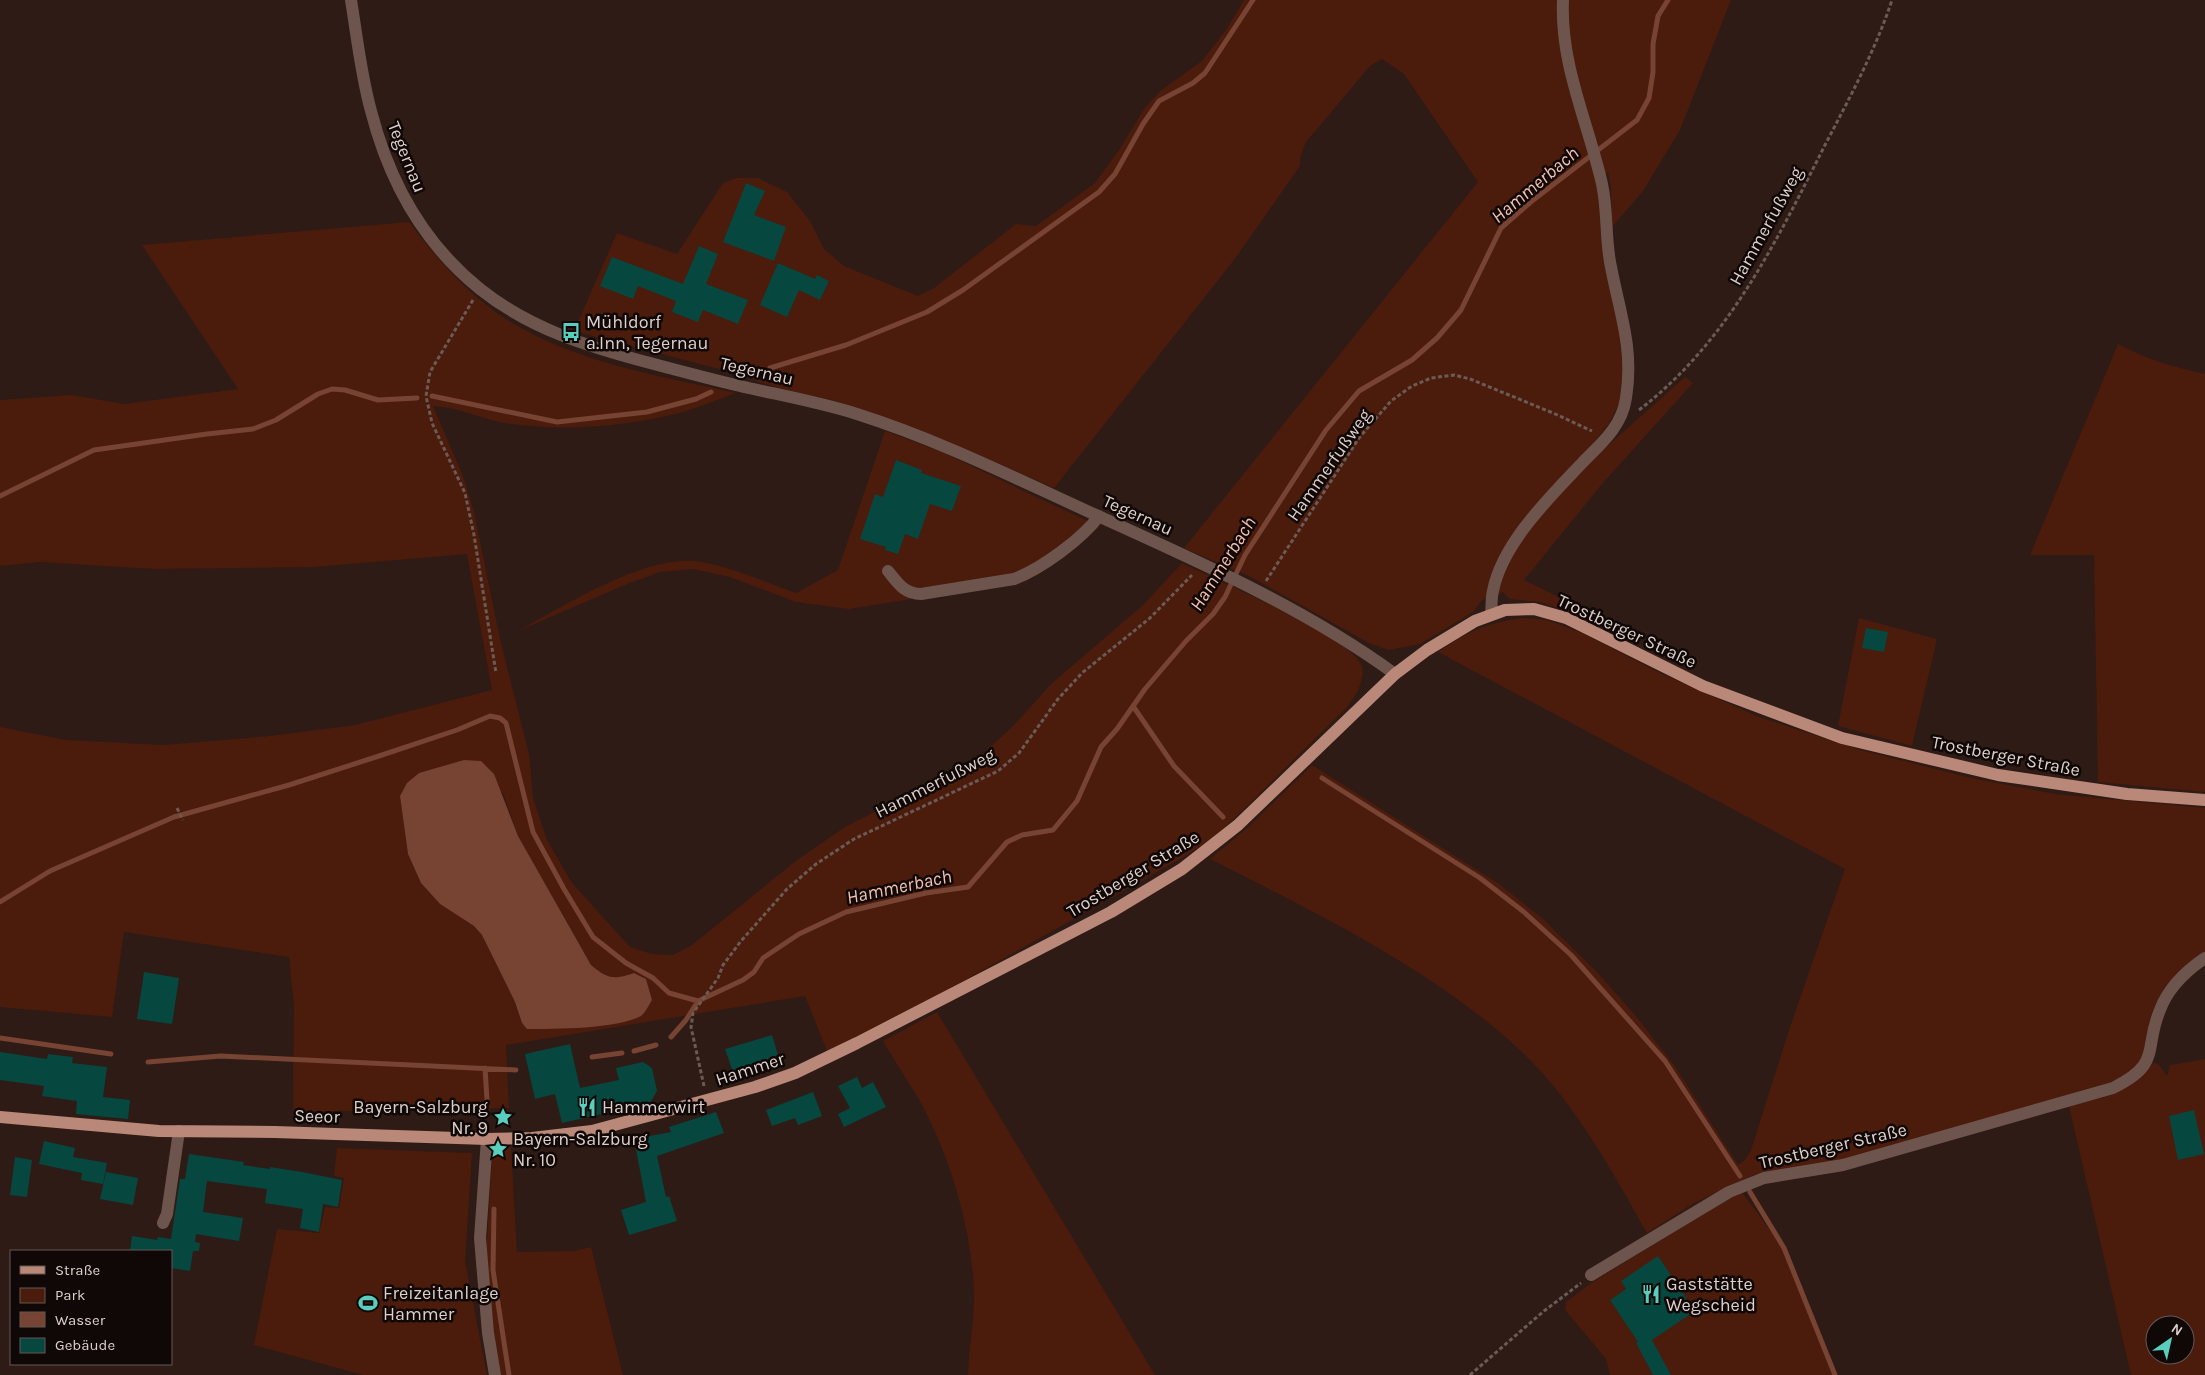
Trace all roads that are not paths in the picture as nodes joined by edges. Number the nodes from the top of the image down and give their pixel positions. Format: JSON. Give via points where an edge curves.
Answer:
{"nodes":[{"id":1,"x":351,"y":0,"type":"edge"},
{"id":2,"x":1563,"y":0,"type":"edge"},
{"id":3,"x":1099,"y":516,"type":"junction"},
{"id":4,"x":888,"y":571,"type":"dead end"},
{"id":5,"x":1491,"y":614,"type":"junction"},
{"id":6,"x":1395,"y":674,"type":"junction"},
{"id":7,"x":2205,"y":800,"type":"edge"},
{"id":8,"x":2205,"y":958,"type":"edge"},
{"id":9,"x":857,"y":1043,"type":"joint"},
{"id":10,"x":0,"y":1117,"type":"edge"},
{"id":11,"x":179,"y":1131,"type":"junction"},
{"id":12,"x":487,"y":1139,"type":"junction"},
{"id":13,"x":163,"y":1223,"type":"dead end"},
{"id":14,"x":1591,"y":1275,"type":"road end"},
{"id":15,"x":495,"y":1375,"type":"edge"}],
"edges":[{"from":1,"to":3,"type":"street","name":"Tegernau","via":[[370,110],[396,184],[424,230],[479,289],[522,318],[575,342],[877,421],[968,457]]},
{"from":2,"to":5,"type":"street","via":[[1564,44],[1571,82],[1600,173],[1611,267],[1630,355],[1630,373],[1624,410],[1614,429],[1538,510],[1505,558],[1493,590]]},
{"from":3,"to":4,"type":"street","via":[[1090,529],[1014,579],[912,594],[905,591]]},
{"from":3,"to":6,"type":"street","name":"Tegernau","via":[[1260,591],[1316,622]]},
{"from":5,"to":6,"type":"main road","name":"Trostberger Straße","via":[[1475,620],[1427,650]]},
{"from":5,"to":7,"type":"main road","name":"Trostberger Straße","via":[[1534,609],[1566,618],[1703,686],[1842,738],[1998,775],[2127,794]]},
{"from":6,"to":9,"type":"main road","name":"Trostberger Straße","via":[[1238,825],[1182,870],[1111,912]]},
{"from":8,"to":14,"type":"street","name":"Trostberger Straße","via":[[2181,977],[2159,1010],[2147,1062],[2128,1080],[2113,1088],[1843,1165],[1764,1178],[1728,1192]]},
{"from":9,"to":12,"type":"main road","name":"Hammer","via":[[795,1073],[707,1101],[592,1131]]},
{"from":10,"to":11,"type":"main road","name":"Seeor"},
{"from":11,"to":12,"type":"main road","name":"Seeor"},
{"from":11,"to":13,"type":"street"},
{"from":12,"to":15,"type":"street","via":[[480,1238]]}]}
